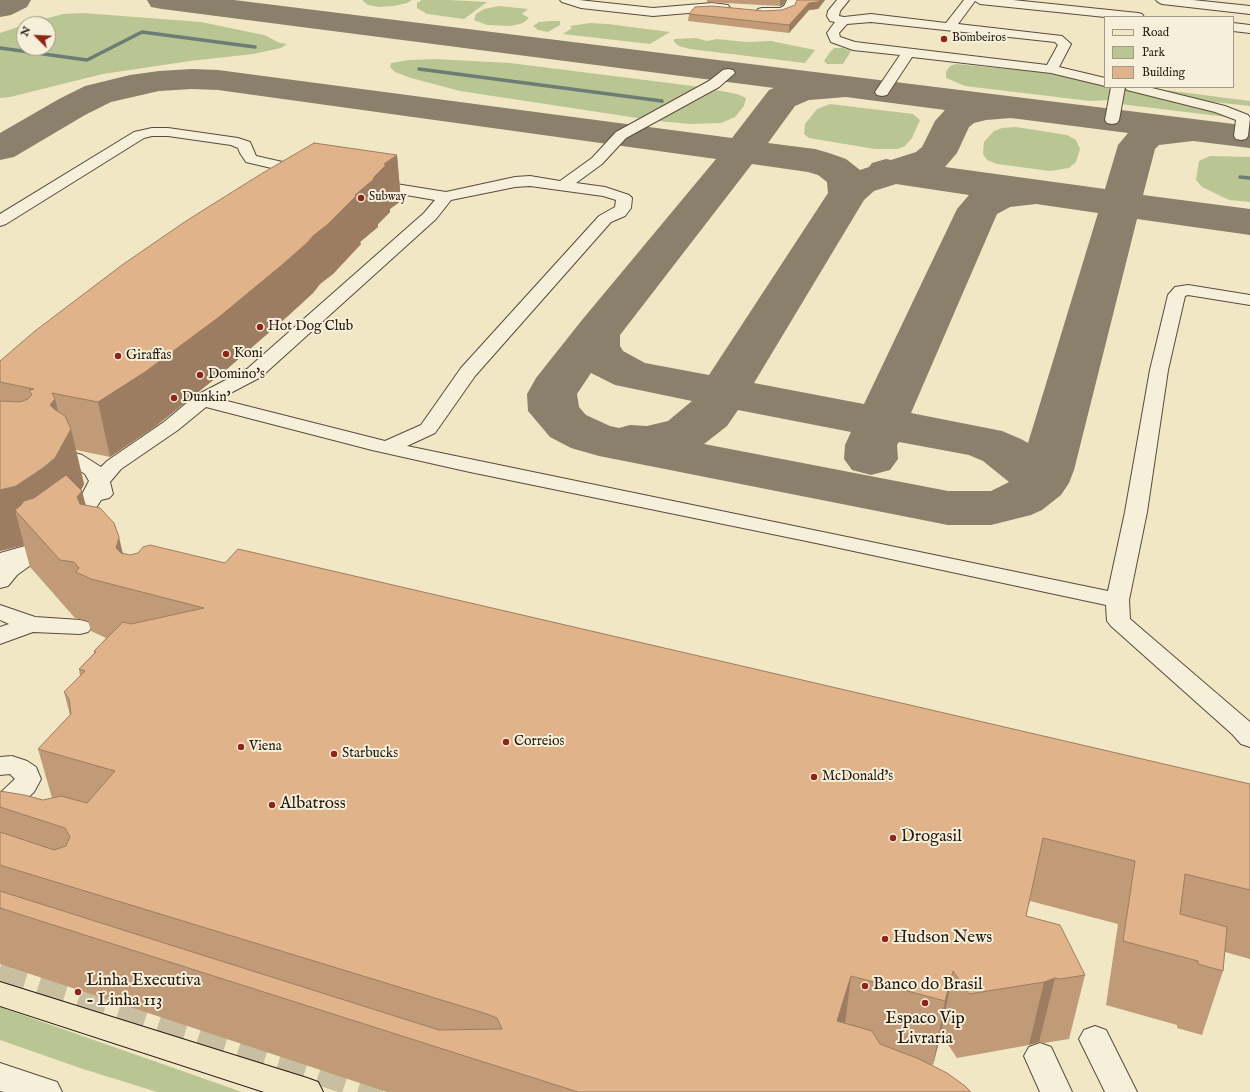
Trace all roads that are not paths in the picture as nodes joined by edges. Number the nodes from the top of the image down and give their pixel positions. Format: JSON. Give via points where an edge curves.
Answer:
{"nodes":[{"id":1,"x":566,"y":0,"type":"edge"},
{"id":2,"x":793,"y":0,"type":"edge"},
{"id":3,"x":843,"y":0,"type":"edge"},
{"id":4,"x":970,"y":0,"type":"edge"},
{"id":5,"x":980,"y":0,"type":"edge"},
{"id":6,"x":1162,"y":0,"type":"edge"},
{"id":7,"x":1228,"y":0,"type":"edge"},
{"id":8,"x":1250,"y":2,"type":"edge"},
{"id":9,"x":713,"y":3,"type":"edge"},
{"id":10,"x":734,"y":9,"type":"edge"},
{"id":11,"x":1250,"y":10,"type":"edge"},
{"id":12,"x":749,"y":11,"type":"edge"},
{"id":13,"x":1129,"y":16,"type":"edge"},
{"id":14,"x":842,"y":20,"type":"junction"},
{"id":15,"x":950,"y":26,"type":"junction"},
{"id":16,"x":1234,"y":27,"type":"edge"},
{"id":17,"x":1250,"y":29,"type":"edge"},
{"id":18,"x":908,"y":52,"type":"junction"},
{"id":19,"x":1051,"y":69,"type":"junction"},
{"id":20,"x":728,"y":73,"type":"dead end"},
{"id":21,"x":1104,"y":82,"type":"edge"},
{"id":22,"x":1118,"y":88,"type":"edge"},
{"id":23,"x":1136,"y":88,"type":"edge"},
{"id":24,"x":882,"y":92,"type":"dead end"},
{"id":25,"x":1207,"y":105,"type":"junction"},
{"id":26,"x":1250,"y":108,"type":"edge"},
{"id":27,"x":1112,"y":120,"type":"dead end"},
{"id":28,"x":1241,"y":136,"type":"dead end"},
{"id":29,"x":293,"y":176,"type":"edge"},
{"id":30,"x":354,"y":182,"type":"edge"},
{"id":31,"x":564,"y":185,"type":"junction"},
{"id":32,"x":446,"y":197,"type":"junction"},
{"id":33,"x":0,"y":221,"type":"edge"},
{"id":34,"x":1250,"y":300,"type":"edge"},
{"id":35,"x":202,"y":400,"type":"junction"},
{"id":36,"x":388,"y":447,"type":"junction"},
{"id":37,"x":75,"y":458,"type":"dead end"},
{"id":38,"x":99,"y":481,"type":"junction"},
{"id":39,"x":71,"y":545,"type":"edge"},
{"id":40,"x":0,"y":575,"type":"edge"},
{"id":41,"x":1117,"y":600,"type":"junction"},
{"id":42,"x":0,"y":612,"type":"edge"},
{"id":43,"x":31,"y":624,"type":"junction"},
{"id":44,"x":80,"y":627,"type":"dead end"},
{"id":45,"x":0,"y":636,"type":"edge"},
{"id":46,"x":1247,"y":733,"type":"edge"},
{"id":47,"x":0,"y":766,"type":"edge"},
{"id":48,"x":0,"y":805,"type":"edge"},
{"id":49,"x":0,"y":994,"type":"edge"},
{"id":50,"x":1096,"y":1040,"type":"dead end"},
{"id":51,"x":1040,"y":1056,"type":"dead end"},
{"id":52,"x":0,"y":1077,"type":"edge"},
{"id":53,"x":46,"y":1092,"type":"edge"},
{"id":54,"x":307,"y":1092,"type":"edge"},
{"id":55,"x":1056,"y":1092,"type":"edge"},
{"id":56,"x":1121,"y":1092,"type":"edge"}],
"edges":[{"from":1,"to":9,"type":"street","via":[[653,12]]},
{"from":2,"to":12,"type":"street","via":[[789,8],[782,11]]},
{"from":3,"to":14,"type":"street","via":[[833,16]]},
{"from":4,"to":15,"type":"street"},
{"from":5,"to":13,"type":"street"},
{"from":6,"to":11,"type":"street"},
{"from":7,"to":8,"type":"street"},
{"from":9,"to":10,"type":"street"},
{"from":14,"to":15,"type":"street","via":[[871,18]]},
{"from":14,"to":18,"type":"street","via":[[833,33],[835,39],[842,43]]},
{"from":15,"to":19,"type":"street","via":[[1058,38],[1065,44]]},
{"from":16,"to":17,"type":"street"},
{"from":18,"to":19,"type":"street"},
{"from":18,"to":24,"type":"street"},
{"from":19,"to":21,"type":"street"},
{"from":20,"to":31,"type":"street","via":[[714,84],[621,135],[597,161]]},
{"from":22,"to":27,"type":"street"},
{"from":23,"to":25,"type":"street"},
{"from":25,"to":26,"type":"street"},
{"from":25,"to":28,"type":"street","via":[[1242,118]]},
{"from":29,"to":33,"type":"street","via":[[291,168],[251,159],[245,145],[233,141],[152,132],[139,136]]},
{"from":30,"to":32,"type":"street"},
{"from":31,"to":32,"type":"street","via":[[515,182]]},
{"from":31,"to":36,"type":"street","via":[[624,198],[623,208],[619,213],[605,219],[468,372],[428,429]]},
{"from":32,"to":35,"type":"street","via":[[430,216],[254,373]]},
{"from":34,"to":41,"type":"street","via":[[1188,290],[1177,295],[1159,370],[1136,512]]},
{"from":35,"to":36,"type":"street"},
{"from":35,"to":38,"type":"street","via":[[172,426],[114,465]]},
{"from":36,"to":41,"type":"street"},
{"from":37,"to":38,"type":"street","via":[[93,470]]},
{"from":38,"to":39,"type":"street","via":[[102,504],[84,533]]},
{"from":38,"to":40,"type":"street","via":[[78,519],[66,531]]},
{"from":41,"to":46,"type":"street","via":[[1120,621]]},
{"from":42,"to":43,"type":"street"},
{"from":43,"to":44,"type":"street","via":[[63,628]]},
{"from":43,"to":45,"type":"street"},
{"from":47,"to":48,"type":"street","via":[[18,767],[28,779],[10,799]]},
{"from":49,"to":54,"type":"main road"},
{"from":50,"to":56,"type":"street"},
{"from":51,"to":55,"type":"street"},
{"from":52,"to":53,"type":"street"}]}
